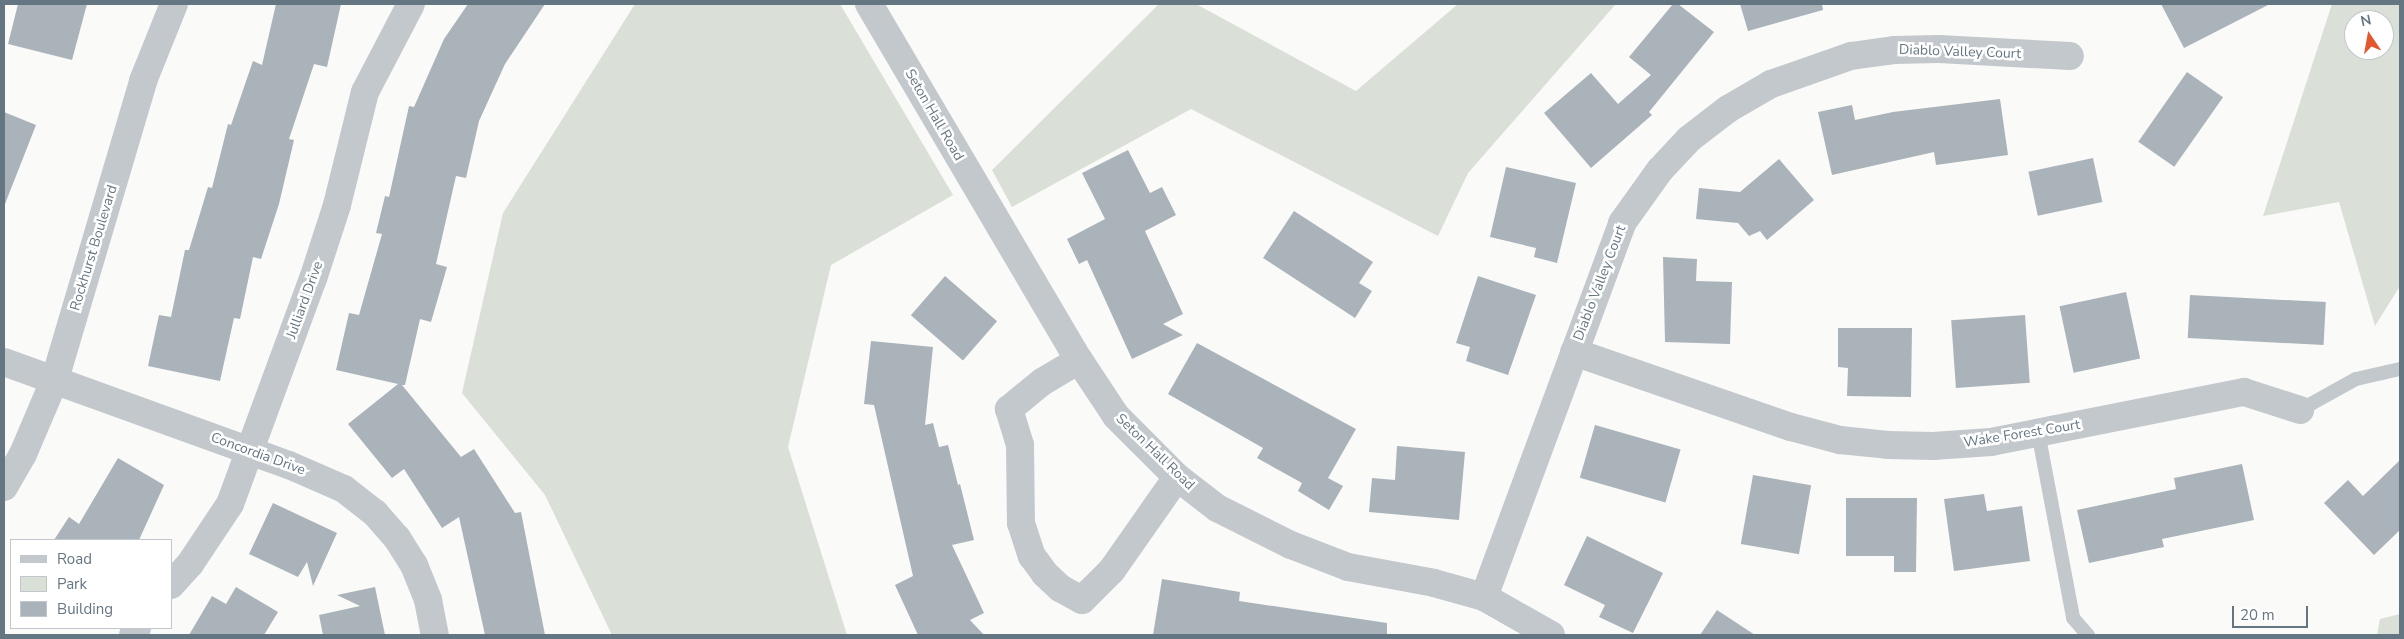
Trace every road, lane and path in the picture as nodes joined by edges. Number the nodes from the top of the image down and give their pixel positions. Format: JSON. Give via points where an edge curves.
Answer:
{"nodes":[{"id":1,"x":174,"y":4,"type":"edge"},
{"id":2,"x":411,"y":4,"type":"edge"},
{"id":3,"x":869,"y":4,"type":"edge"},
{"id":4,"x":2070,"y":56,"type":"dead end"},
{"id":5,"x":1574,"y":352,"type":"junction"},
{"id":6,"x":1079,"y":360,"type":"junction"},
{"id":7,"x":4,"y":362,"type":"edge"},
{"id":8,"x":2400,"y":369,"type":"edge"},
{"id":9,"x":55,"y":379,"type":"junction"},
{"id":10,"x":2300,"y":410,"type":"joint"},
{"id":11,"x":2038,"y":432,"type":"junction"},
{"id":12,"x":251,"y":451,"type":"junction"},
{"id":13,"x":1177,"y":477,"type":"junction"},
{"id":14,"x":4,"y":487,"type":"edge"},
{"id":15,"x":172,"y":584,"type":"edge"},
{"id":16,"x":1484,"y":597,"type":"junction"},
{"id":17,"x":435,"y":635,"type":"edge"},
{"id":18,"x":1551,"y":635,"type":"edge"},
{"id":19,"x":2088,"y":635,"type":"edge"}],
"edges":[{"from":1,"to":9,"type":"street","name":"Rockhurst Boulevard","via":[[144,82]]},
{"from":2,"to":12,"type":"street","name":"Julliard Drive","via":[[366,92],[337,205]]},
{"from":3,"to":6,"type":"street","name":"Seton Hall Road"},
{"from":4,"to":5,"type":"street","name":"Diablo Valley Court","via":[[1939,49],[1894,50],[1850,56],[1771,84],[1728,109],[1689,139],[1660,170],[1622,223]]},
{"from":5,"to":11,"type":"street","name":"Wake Forest Court","via":[[1791,427],[1840,440],[1933,446],[1991,442]]},
{"from":5,"to":16,"type":"street","name":"Diablo Valley Court"},
{"from":6,"to":13,"type":"street","name":"Seton Hall Road","via":[[1116,416]]},
{"from":6,"to":13,"type":"street","via":[[1042,382],[1009,409],[1020,445],[1021,523],[1032,556],[1045,574],[1060,588],[1082,600],[1112,570]]},
{"from":7,"to":9,"type":"street","name":"Concordia Drive"},
{"from":8,"to":10,"type":"lane","via":[[2356,379]]},
{"from":9,"to":12,"type":"street","name":"Concordia Drive"},
{"from":9,"to":14,"type":"street","name":"Rockhurst Boulevard","via":[[23,454]]},
{"from":10,"to":11,"type":"street","name":"Wake Forest Court","via":[[2244,392]]},
{"from":11,"to":19,"type":"lane","via":[[2073,618]]},
{"from":12,"to":15,"type":"street","name":"Julliard Drive","via":[[230,504],[190,564]]},
{"from":12,"to":17,"type":"street","name":"Concordia Drive","via":[[318,476],[344,489],[375,513],[397,538],[414,565],[428,600]]},
{"from":13,"to":16,"type":"street","name":"Seton Hall Road","via":[[1217,508],[1291,545],[1348,567],[1434,583]]},
{"from":16,"to":18,"type":"street","name":"Seton Hall Road"}]}
